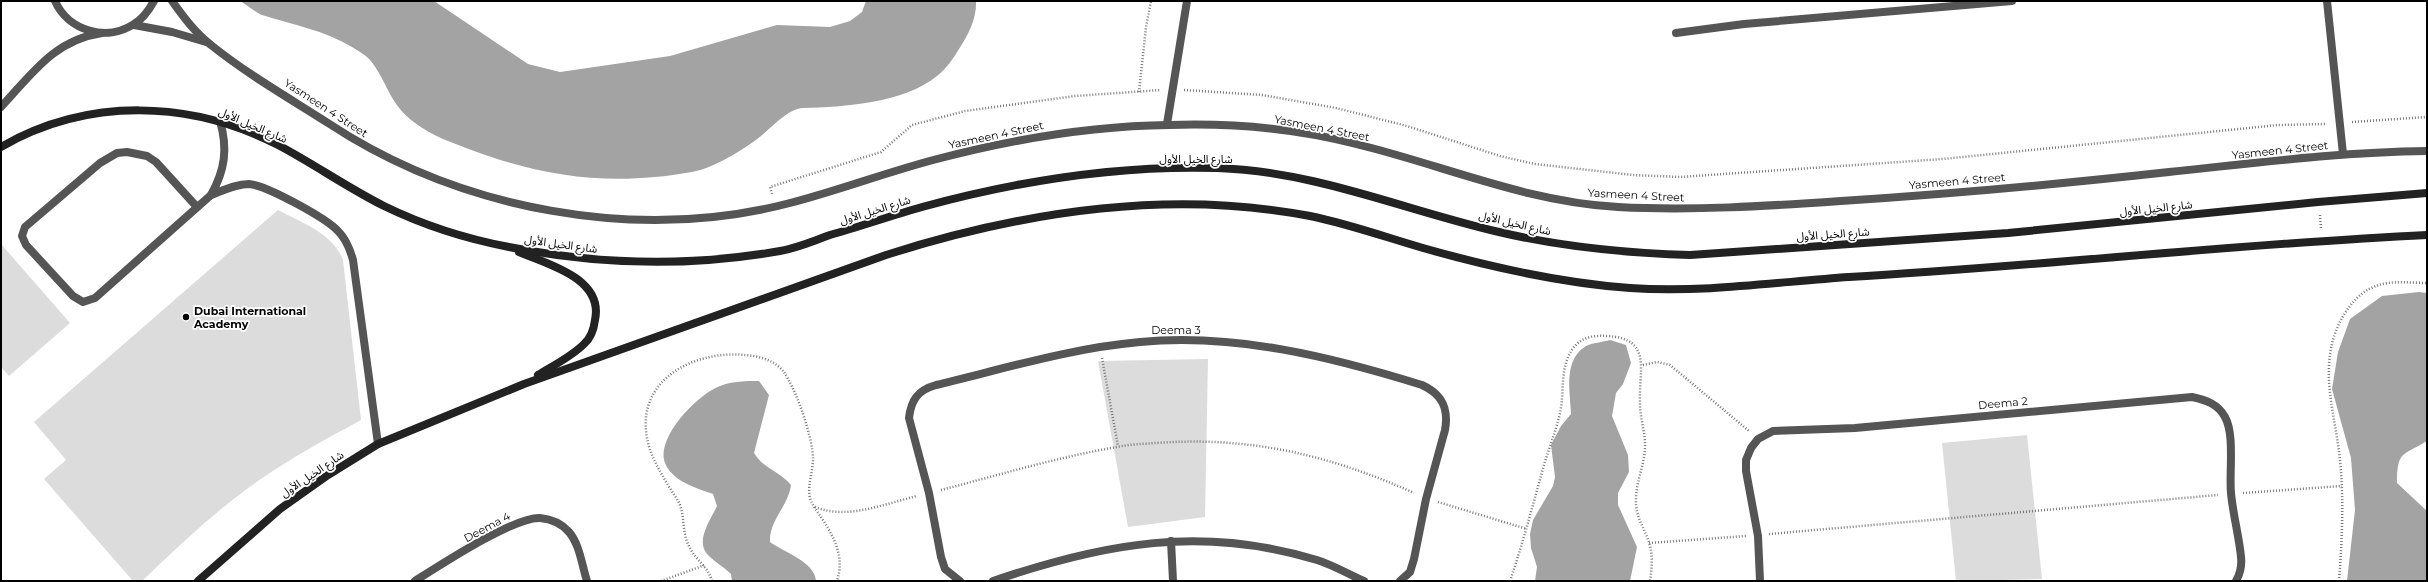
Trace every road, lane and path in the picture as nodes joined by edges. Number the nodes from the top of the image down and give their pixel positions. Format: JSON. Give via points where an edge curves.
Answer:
{"nodes":[{"id":1,"x":55,"y":1,"type":"edge"},
{"id":2,"x":154,"y":1,"type":"edge"},
{"id":3,"x":172,"y":1,"type":"edge"},
{"id":4,"x":1151,"y":1,"type":"edge"},
{"id":5,"x":1187,"y":1,"type":"edge"},
{"id":6,"x":2012,"y":1,"type":"edge"},
{"id":7,"x":2327,"y":1,"type":"edge"},
{"id":8,"x":134,"y":25,"type":"junction"},
{"id":9,"x":102,"y":33,"type":"junction"},
{"id":10,"x":1676,"y":33,"type":"dead end"},
{"id":11,"x":208,"y":43,"type":"junction"},
{"id":12,"x":1173,"y":90,"type":"junction"},
{"id":13,"x":1139,"y":92,"type":"junction"},
{"id":14,"x":1,"y":107,"type":"edge"},
{"id":15,"x":2427,"y":117,"type":"edge"},
{"id":16,"x":220,"y":121,"type":"junction"},
{"id":17,"x":2340,"y":123,"type":"junction"},
{"id":18,"x":1166,"y":124,"type":"junction"},
{"id":19,"x":1,"y":147,"type":"edge"},
{"id":20,"x":2427,"y":151,"type":"edge"},
{"id":21,"x":2343,"y":154,"type":"junction"},
{"id":22,"x":2427,"y":193,"type":"edge"},
{"id":23,"x":211,"y":195,"type":"junction"},
{"id":24,"x":2318,"y":202,"type":"junction"},
{"id":25,"x":775,"y":206,"type":"junction"},
{"id":26,"x":197,"y":207,"type":"junction"},
{"id":27,"x":2427,"y":235,"type":"edge"},
{"id":28,"x":2322,"y":240,"type":"junction"},
{"id":29,"x":504,"y":246,"type":"junction"},
{"id":30,"x":2427,"y":284,"type":"edge"},
{"id":31,"x":1099,"y":347,"type":"junction"},
{"id":32,"x":1643,"y":365,"type":"junction"},
{"id":33,"x":524,"y":384,"type":"junction"},
{"id":34,"x":1758,"y":439,"type":"junction"},
{"id":35,"x":378,"y":444,"type":"junction"},
{"id":36,"x":1118,"y":446,"type":"junction"},
{"id":37,"x":2342,"y":486,"type":"junction"},
{"id":38,"x":929,"y":493,"type":"junction"},
{"id":39,"x":2231,"y":494,"type":"junction"},
{"id":40,"x":1426,"y":499,"type":"junction"},
{"id":41,"x":815,"y":507,"type":"junction"},
{"id":42,"x":1527,"y":529,"type":"junction"},
{"id":43,"x":1758,"y":536,"type":"junction"},
{"id":44,"x":1171,"y":541,"type":"junction"},
{"id":45,"x":1649,"y":543,"type":"junction"},
{"id":46,"x":705,"y":565,"type":"junction"},
{"id":47,"x":198,"y":581,"type":"edge"},
{"id":48,"x":414,"y":581,"type":"edge"},
{"id":49,"x":587,"y":581,"type":"edge"},
{"id":50,"x":661,"y":581,"type":"edge"},
{"id":51,"x":712,"y":581,"type":"edge"},
{"id":52,"x":837,"y":581,"type":"edge"},
{"id":53,"x":960,"y":581,"type":"edge"},
{"id":54,"x":993,"y":581,"type":"edge"},
{"id":55,"x":1173,"y":581,"type":"edge"},
{"id":56,"x":1364,"y":581,"type":"edge"},
{"id":57,"x":1400,"y":581,"type":"edge"},
{"id":58,"x":1510,"y":581,"type":"edge"},
{"id":59,"x":1650,"y":581,"type":"edge"},
{"id":60,"x":1760,"y":581,"type":"edge"},
{"id":61,"x":2236,"y":581,"type":"edge"},
{"id":62,"x":2339,"y":581,"type":"edge"}],
"edges":[{"from":1,"to":9,"type":"street","via":[[70,21],[85,30]]},
{"from":2,"to":8,"type":"street","via":[[147,13]]},
{"from":3,"to":11,"type":"street"},
{"from":4,"to":13,"type":"path"},
{"from":5,"to":12,"type":"street"},
{"from":6,"to":10,"type":"street","via":[[1744,24]]},
{"from":7,"to":17,"type":"street"},
{"from":8,"to":9,"type":"street"},
{"from":8,"to":11,"type":"street","via":[[172,32]]},
{"from":9,"to":14,"type":"street","via":[[85,36],[55,50]]},
{"from":11,"to":25,"type":"street","name":"Yasmeen 4 Street","via":[[354,140],[419,172],[488,196],[559,212],[631,219],[703,218]]},
{"from":12,"to":13,"type":"path"},
{"from":12,"to":17,"type":"path","via":[[1262,95],[1336,108],[1535,164],[1633,175],[1680,177],[1943,159],[2278,126]]},
{"from":12,"to":18,"type":"street"},
{"from":13,"to":25,"type":"path","via":[[1075,96],[965,111],[912,125],[881,152],[770,187]]},
{"from":15,"to":17,"type":"path"},
{"from":16,"to":19,"type":"main road","name":"شارع الخيل الأول","via":[[170,111],[132,109],[88,114],[45,126]]},
{"from":16,"to":23,"type":"street","via":[[224,135],[224,165]]},
{"from":16,"to":29,"type":"main road","name":"شارع الخيل الأول","via":[[276,144],[385,206],[444,230]]},
{"from":17,"to":21,"type":"street"},
{"from":18,"to":21,"type":"street","name":"Yasmeen 4 Street","via":[[1284,129],[1352,143],[1548,199],[1611,207],[1783,205],[1900,197]]},
{"from":18,"to":25,"type":"street","name":"Yasmeen 4 Street","via":[[1089,129],[1010,141],[933,160]]},
{"from":20,"to":21,"type":"street","name":"Yasmeen 4 Street"},
{"from":22,"to":24,"type":"main road","name":"شارع الخيل الأول"},
{"from":23,"to":26,"type":"street"},
{"from":23,"to":35,"type":"street","via":[[240,184],[261,186],[328,223],[345,239],[353,260]]},
{"from":24,"to":28,"type":"path"},
{"from":24,"to":29,"type":"main road","name":"شارع الخيل الأول","via":[[1918,240],[1690,255],[1566,246],[1497,232],[1314,180],[1258,171],[1216,168],[1173,169],[1117,172],[1018,185],[922,207],[786,250],[730,258],[674,262],[617,262],[560,256]]},
{"from":26,"to":26,"type":"street","via":[[156,162],[137,153],[127,152],[112,155],[100,163],[25,227],[22,236],[23,241],[77,300],[90,301]]},
{"from":27,"to":28,"type":"main road","name":"شارع الخيل الأول"},
{"from":28,"to":33,"type":"main road","name":"شارع الخيل الأول","via":[[1694,289],[1631,288],[1562,280],[1490,266],[1311,216],[1215,205],[1119,208],[1025,219],[931,240]]},
{"from":29,"to":33,"type":"main road","via":[[576,278],[587,288],[594,301],[596,316],[593,330],[586,343]]},
{"from":30,"to":37,"type":"path","via":[[2377,285],[2362,293],[2350,305],[2340,321],[2329,359],[2328,379]]},
{"from":31,"to":36,"type":"path"},
{"from":31,"to":38,"type":"street","name":"Deema 3","via":[[936,385],[920,392],[910,408],[909,418]]},
{"from":31,"to":40,"type":"street","name":"Deema 3","via":[[1184,340],[1258,346],[1331,359],[1433,390],[1446,408],[1447,419]]},
{"from":32,"to":34,"type":"path","via":[[1657,362],[1670,365]]},
{"from":32,"to":42,"type":"path","via":[[1633,345],[1620,337],[1594,336],[1575,345],[1565,366],[1560,415]]},
{"from":32,"to":45,"type":"path","via":[[1640,402],[1644,453],[1636,511]]},
{"from":33,"to":35,"type":"main road","name":"شارع الخيل الأول"},
{"from":34,"to":39,"type":"street","name":"Deema 2","via":[[1773,431],[1855,428],[2192,397],[2217,406],[2230,429]]},
{"from":34,"to":43,"type":"street","via":[[1746,460]]},
{"from":35,"to":47,"type":"main road","name":"شارع الخيل الأول","via":[[280,509]]},
{"from":36,"to":38,"type":"path"},
{"from":36,"to":40,"type":"path","via":[[1223,441],[1275,447],[1377,476]]},
{"from":37,"to":39,"type":"path"},
{"from":37,"to":62,"type":"path","via":[[2343,535]]},
{"from":38,"to":41,"type":"path","via":[[850,512],[826,512]]},
{"from":38,"to":53,"type":"street","name":"Deema 3","via":[[945,569]]},
{"from":39,"to":43,"type":"path"},
{"from":39,"to":61,"type":"street","name":"Deema 2","via":[[2241,558],[2240,574]]},
{"from":40,"to":42,"type":"path"},
{"from":40,"to":57,"type":"street","name":"Deema 3","via":[[1410,572]]},
{"from":41,"to":46,"type":"path","via":[[809,490],[813,460],[810,437],[788,380],[777,365],[752,355],[735,354],[718,355],[686,365],[662,382],[653,394],[647,407],[646,422],[651,452],[680,504],[689,548]]},
{"from":41,"to":52,"type":"path","via":[[838,547],[840,560]]},
{"from":42,"to":58,"type":"path"},
{"from":43,"to":45,"type":"path"},
{"from":43,"to":60,"type":"street"},
{"from":44,"to":54,"type":"street","via":[[1138,544],[1074,557]]},
{"from":44,"to":55,"type":"street"},
{"from":44,"to":56,"type":"street","via":[[1220,540],[1269,547],[1318,561]]},
{"from":45,"to":59,"type":"path","via":[[1652,556]]},
{"from":46,"to":50,"type":"path"},
{"from":46,"to":51,"type":"path"},
{"from":48,"to":49,"type":"street","name":"Deema 4","via":[[512,526],[539,518],[560,525],[570,533],[576,543]]}]}
